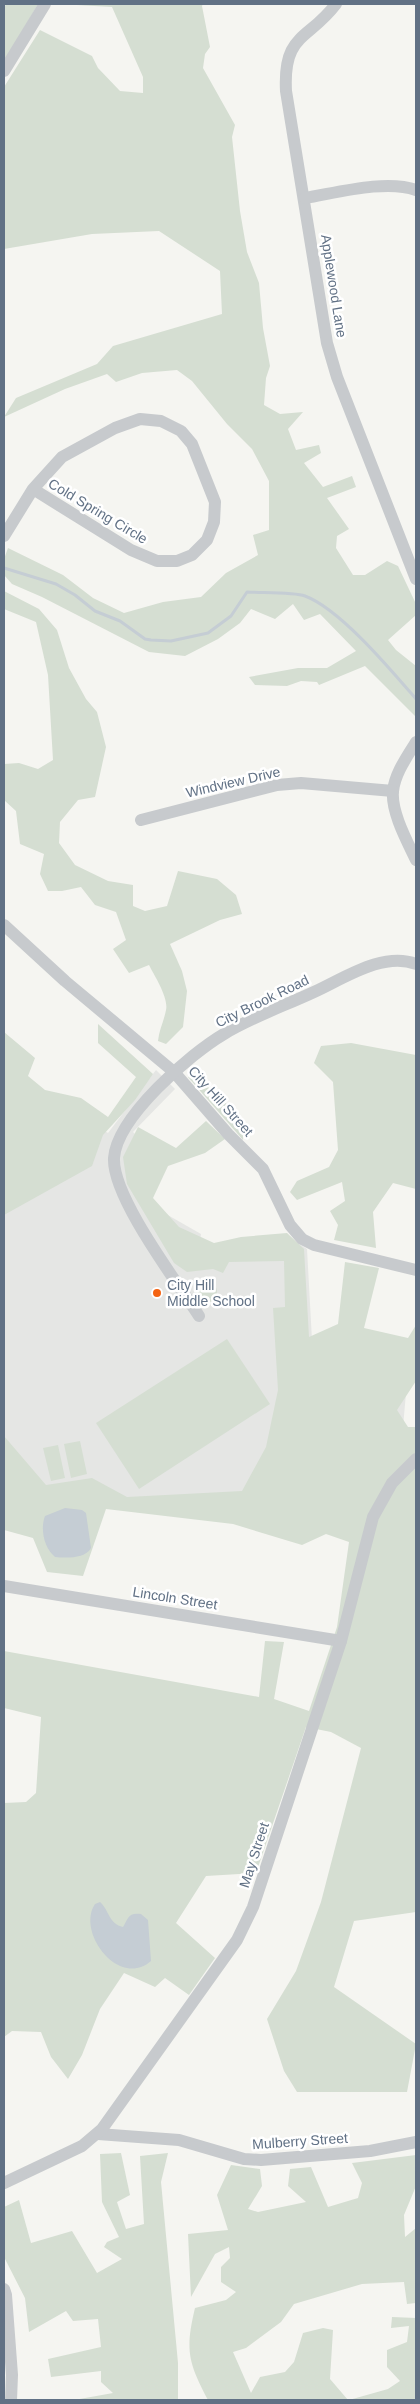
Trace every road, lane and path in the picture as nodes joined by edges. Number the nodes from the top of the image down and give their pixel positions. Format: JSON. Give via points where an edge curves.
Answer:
{"nodes":[{"id":1,"x":45,"y":4,"type":"edge"},
{"id":2,"x":336,"y":4,"type":"edge"},
{"id":3,"x":4,"y":71,"type":"edge"},
{"id":4,"x":416,"y":190,"type":"edge"},
{"id":5,"x":305,"y":198,"type":"junction"},
{"id":6,"x":33,"y":490,"type":"junction"},
{"id":7,"x":4,"y":536,"type":"edge"},
{"id":8,"x":416,"y":579,"type":"edge"},
{"id":9,"x":416,"y":742,"type":"edge"},
{"id":10,"x":393,"y":791,"type":"junction"},
{"id":11,"x":141,"y":820,"type":"dead end"},
{"id":12,"x":416,"y":860,"type":"edge"},
{"id":13,"x":4,"y":925,"type":"edge"},
{"id":14,"x":416,"y":964,"type":"edge"},
{"id":15,"x":174,"y":1072,"type":"junction"},
{"id":16,"x":416,"y":1270,"type":"edge"},
{"id":17,"x":199,"y":1316,"type":"dead end"},
{"id":18,"x":416,"y":1459,"type":"edge"},
{"id":19,"x":4,"y":1586,"type":"edge"},
{"id":20,"x":341,"y":1642,"type":"junction"},
{"id":21,"x":98,"y":2134,"type":"junction"},
{"id":22,"x":416,"y":2142,"type":"edge"},
{"id":23,"x":4,"y":2183,"type":"edge"},
{"id":24,"x":4,"y":2289,"type":"edge"},
{"id":25,"x":11,"y":2400,"type":"edge"}],
"edges":[{"from":1,"to":3,"type":"street"},
{"from":2,"to":5,"type":"street","name":"Applewood Lane","via":[[292,47],[285,69]]},
{"from":4,"to":5,"type":"street","via":[[406,186],[388,186]]},
{"from":5,"to":8,"type":"street","name":"Applewood Lane","via":[[327,343],[334,369]]},
{"from":6,"to":6,"type":"street","name":"Cold Spring Circle","via":[[131,550],[157,561],[177,561],[192,554],[207,540],[214,522],[215,502],[192,444],[180,431],[160,421],[140,419],[89,442],[62,457]]},
{"from":6,"to":7,"type":"street","name":"Cold Spring Circle"},
{"from":9,"to":10,"type":"street","via":[[400,767]]},
{"from":10,"to":11,"type":"street","name":"Windview Drive","via":[[277,785]]},
{"from":10,"to":12,"type":"street","via":[[401,828]]},
{"from":13,"to":15,"type":"street","name":"City Hill Street"},
{"from":14,"to":15,"type":"street","name":"City Brook Road","via":[[393,960],[366,968],[224,1034]]},
{"from":15,"to":16,"type":"street","name":"City Hill Street","via":[[263,1169],[290,1225],[302,1239],[314,1245]]},
{"from":15,"to":17,"type":"street","name":"City Brook Road","via":[[124,1127],[114,1156],[115,1172],[126,1201]]},
{"from":18,"to":20,"type":"street","name":"May Street","via":[[392,1483],[373,1517]]},
{"from":19,"to":20,"type":"street","name":"Lincoln Street"},
{"from":20,"to":21,"type":"street","name":"May Street","via":[[245,1926]]},
{"from":21,"to":22,"type":"street","name":"Mulberry Street","via":[[179,2140],[244,2159],[261,2160],[370,2150]]},
{"from":21,"to":23,"type":"street","name":"May Street","via":[[82,2146]]},
{"from":24,"to":25,"type":"street","via":[[12,2374]]}]}
